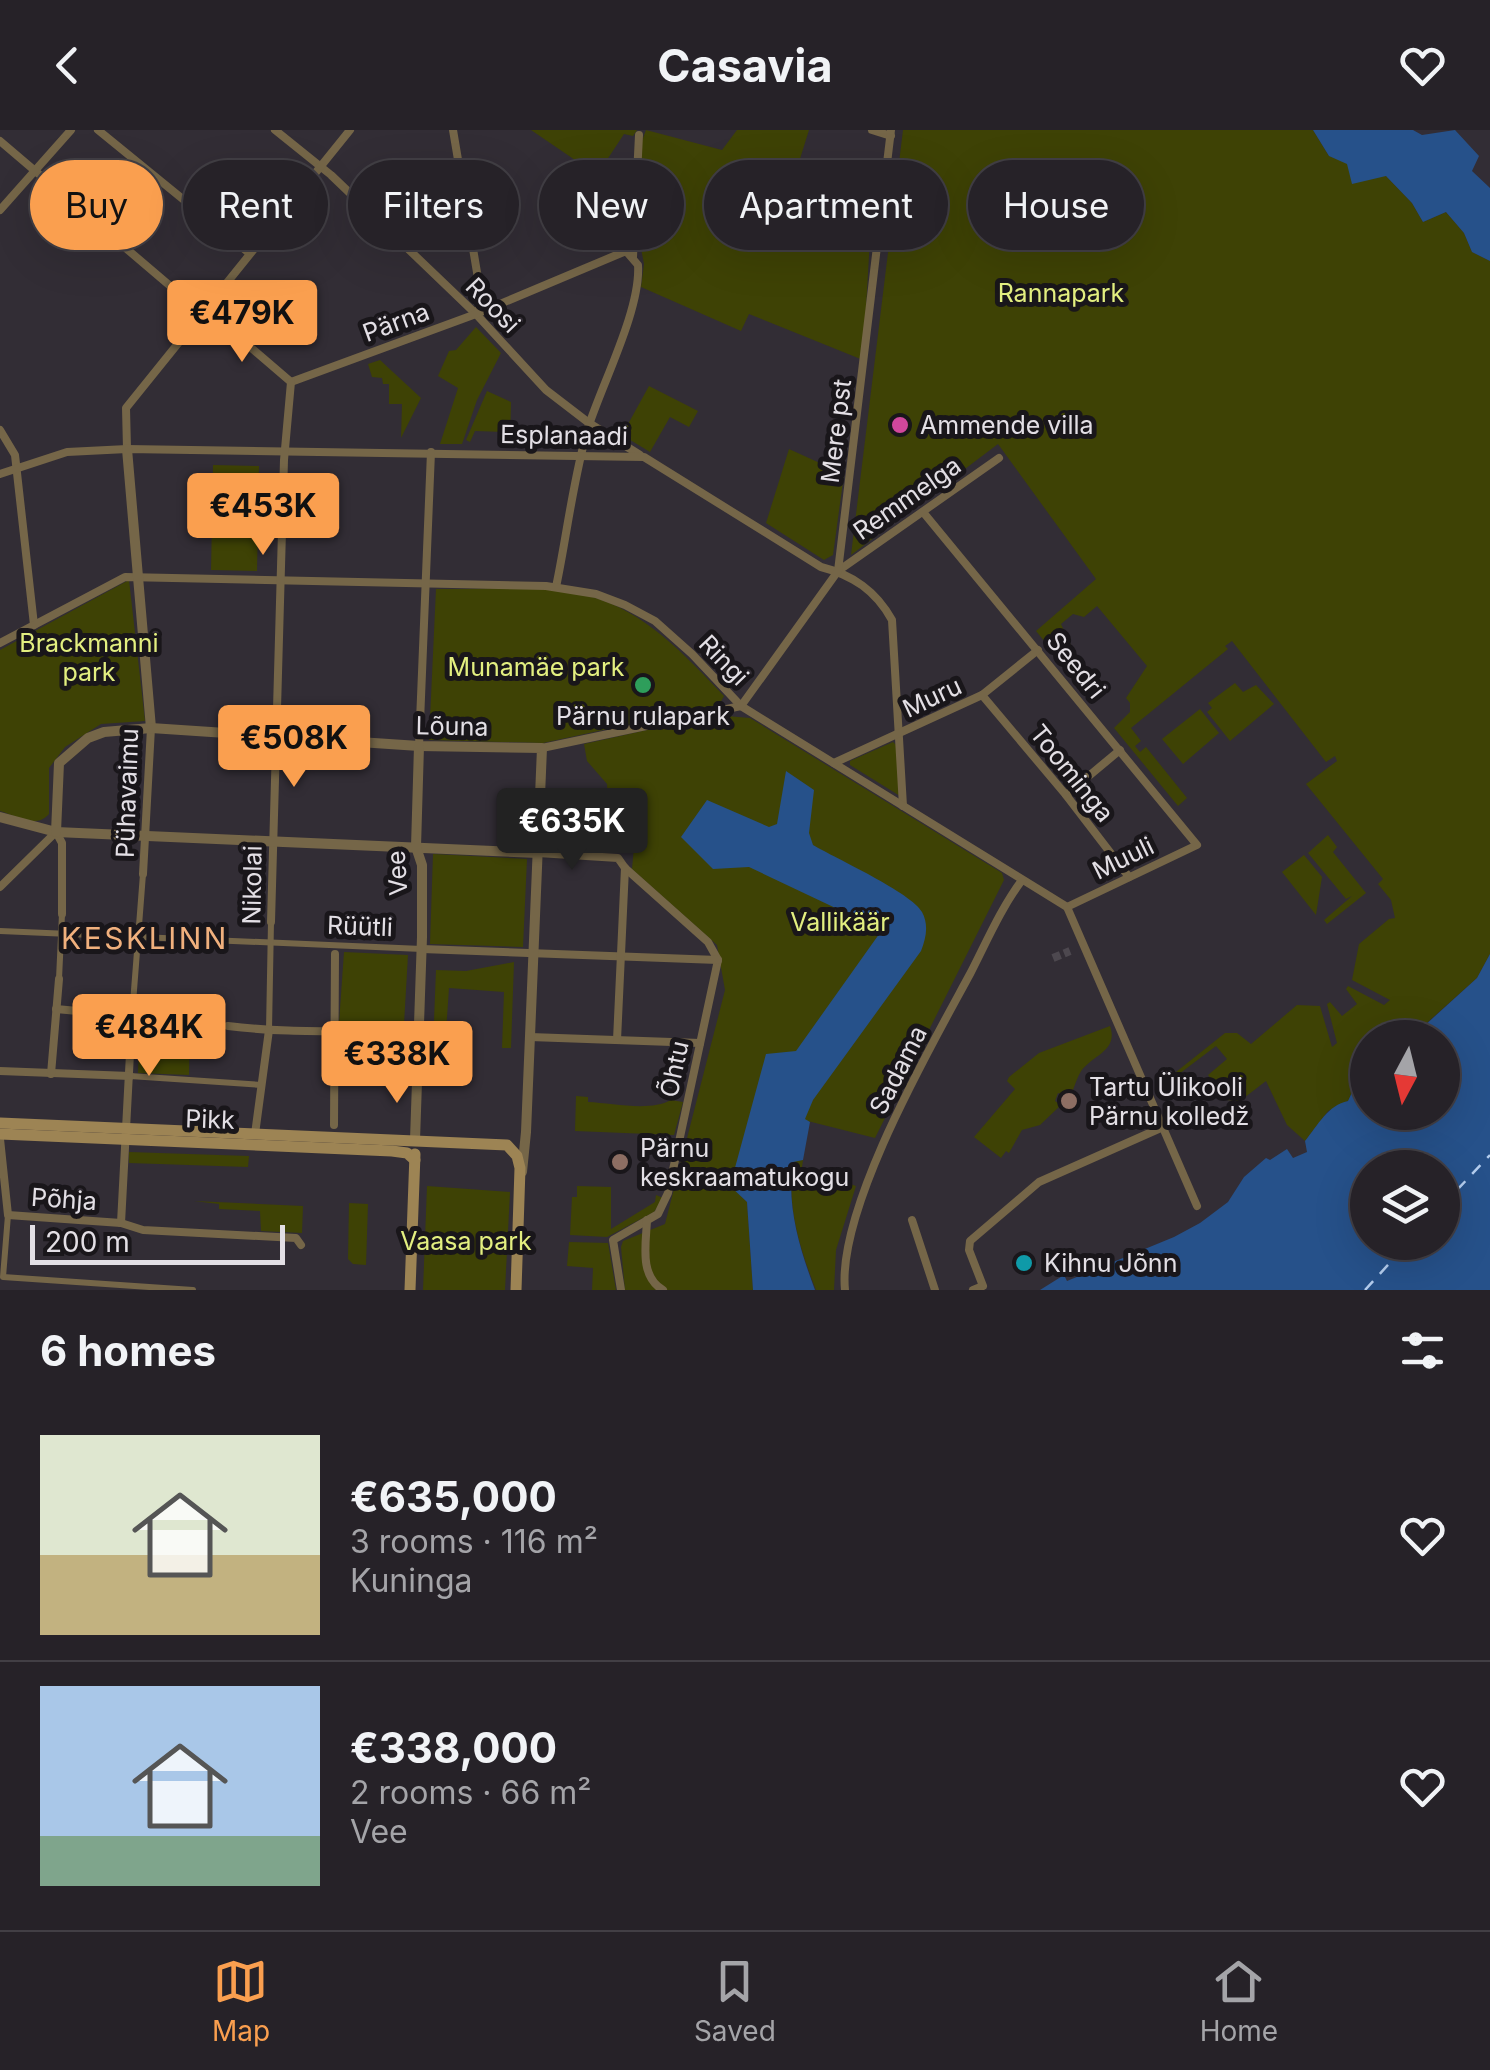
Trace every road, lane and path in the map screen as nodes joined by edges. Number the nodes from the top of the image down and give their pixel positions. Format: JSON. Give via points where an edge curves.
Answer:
{"nodes":[{"id":1,"x":71,"y":130,"type":"edge"},
{"id":2,"x":98,"y":130,"type":"edge"},
{"id":3,"x":275,"y":130,"type":"edge"},
{"id":4,"x":350,"y":130,"type":"edge"},
{"id":5,"x":453,"y":130,"type":"edge"},
{"id":6,"x":872,"y":130,"type":"edge"},
{"id":7,"x":891,"y":133,"type":"edge"},
{"id":8,"x":639,"y":135,"type":"dead end"},
{"id":9,"x":0,"y":142,"type":"edge"},
{"id":10,"x":45,"y":160,"type":"edge"},
{"id":11,"x":311,"y":160,"type":"edge"},
{"id":12,"x":326,"y":160,"type":"edge"},
{"id":13,"x":30,"y":168,"type":"edge"},
{"id":14,"x":328,"y":175,"type":"edge"},
{"id":15,"x":30,"y":176,"type":"edge"},
{"id":16,"x":0,"y":210,"type":"edge"},
{"id":17,"x":128,"y":250,"type":"edge"},
{"id":18,"x":251,"y":250,"type":"edge"},
{"id":19,"x":249,"y":253,"type":"junction"},
{"id":20,"x":629,"y":254,"type":"junction"},
{"id":21,"x":202,"y":311,"type":"junction"},
{"id":22,"x":476,"y":314,"type":"junction"},
{"id":23,"x":290,"y":382,"type":"junction"},
{"id":24,"x":590,"y":424,"type":"junction"},
{"id":25,"x":0,"y":430,"type":"edge"},
{"id":26,"x":126,"y":448,"type":"junction"},
{"id":27,"x":284,"y":452,"type":"junction"},
{"id":28,"x":430,"y":452,"type":"junction"},
{"id":29,"x":582,"y":455,"type":"junction"},
{"id":30,"x":644,"y":457,"type":"junction"},
{"id":31,"x":999,"y":458,"type":"dead end"},
{"id":32,"x":15,"y":468,"type":"junction"},
{"id":33,"x":0,"y":474,"type":"edge"},
{"id":34,"x":923,"y":512,"type":"junction"},
{"id":35,"x":838,"y":571,"type":"junction"},
{"id":36,"x":136,"y":577,"type":"junction"},
{"id":37,"x":281,"y":581,"type":"junction"},
{"id":38,"x":427,"y":584,"type":"junction"},
{"id":39,"x":556,"y":587,"type":"junction"},
{"id":40,"x":34,"y":624,"type":"junction"},
{"id":41,"x":0,"y":642,"type":"edge"},
{"id":42,"x":1038,"y":650,"type":"junction"},
{"id":43,"x":982,"y":695,"type":"junction"},
{"id":44,"x":741,"y":706,"type":"junction"},
{"id":45,"x":151,"y":728,"type":"junction"},
{"id":46,"x":901,"y":733,"type":"junction"},
{"id":47,"x":277,"y":736,"type":"junction"},
{"id":48,"x":419,"y":746,"type":"junction"},
{"id":49,"x":542,"y":748,"type":"junction"},
{"id":50,"x":1120,"y":750,"type":"junction"},
{"id":51,"x":833,"y":764,"type":"junction"},
{"id":52,"x":1066,"y":795,"type":"junction"},
{"id":53,"x":904,"y":806,"type":"junction"},
{"id":54,"x":0,"y":817,"type":"edge"},
{"id":55,"x":56,"y":832,"type":"junction"},
{"id":56,"x":146,"y":836,"type":"junction"},
{"id":57,"x":272,"y":842,"type":"junction"},
{"id":58,"x":1197,"y":844,"type":"joint"},
{"id":59,"x":416,"y":847,"type":"junction"},
{"id":60,"x":538,"y":853,"type":"junction"},
{"id":61,"x":624,"y":868,"type":"junction"},
{"id":62,"x":144,"y":874,"type":"joint"},
{"id":63,"x":1129,"y":878,"type":"junction"},
{"id":64,"x":1022,"y":880,"type":"junction"},
{"id":65,"x":0,"y":887,"type":"edge"},
{"id":66,"x":1067,"y":908,"type":"junction"},
{"id":67,"x":62,"y":914,"type":"joint"},
{"id":68,"x":271,"y":922,"type":"joint"},
{"id":69,"x":0,"y":931,"type":"edge"},
{"id":70,"x":62,"y":934,"type":"junction"},
{"id":71,"x":138,"y":936,"type":"junction"},
{"id":72,"x":271,"y":942,"type":"junction"},
{"id":73,"x":335,"y":949,"type":"junction"},
{"id":74,"x":422,"y":950,"type":"junction"},
{"id":75,"x":533,"y":952,"type":"junction"},
{"id":76,"x":620,"y":956,"type":"junction"},
{"id":77,"x":718,"y":960,"type":"junction"},
{"id":78,"x":59,"y":979,"type":"joint"},
{"id":79,"x":56,"y":1009,"type":"junction"},
{"id":80,"x":132,"y":1016,"type":"junction"},
{"id":81,"x":228,"y":1026,"type":"joint"},
{"id":82,"x":269,"y":1030,"type":"junction"},
{"id":83,"x":419,"y":1032,"type":"junction"},
{"id":84,"x":335,"y":1034,"type":"junction"},
{"id":85,"x":530,"y":1037,"type":"junction"},
{"id":86,"x":617,"y":1040,"type":"junction"},
{"id":87,"x":700,"y":1043,"type":"junction"},
{"id":88,"x":0,"y":1072,"type":"edge"},
{"id":89,"x":52,"y":1074,"type":"junction"},
{"id":90,"x":130,"y":1076,"type":"junction"},
{"id":91,"x":262,"y":1085,"type":"junction"},
{"id":92,"x":0,"y":1123,"type":"edge"},
{"id":93,"x":334,"y":1126,"type":"dead end"},
{"id":94,"x":1163,"y":1127,"type":"junction"},
{"id":95,"x":126,"y":1134,"type":"junction"},
{"id":96,"x":0,"y":1136,"type":"edge"},
{"id":97,"x":255,"y":1139,"type":"junction"},
{"id":98,"x":416,"y":1140,"type":"junction"},
{"id":99,"x":414,"y":1160,"type":"junction"},
{"id":100,"x":520,"y":1183,"type":"junction"},
{"id":101,"x":1197,"y":1206,"type":"dead end"},
{"id":102,"x":8,"y":1215,"type":"junction"},
{"id":103,"x":647,"y":1220,"type":"junction"},
{"id":104,"x":912,"y":1220,"type":"dead end"},
{"id":105,"x":121,"y":1223,"type":"junction"},
{"id":106,"x":298,"y":1241,"type":"dead end"},
{"id":107,"x":978,"y":1288,"type":"edge"},
{"id":108,"x":193,"y":1290,"type":"edge"},
{"id":109,"x":410,"y":1290,"type":"edge"},
{"id":110,"x":516,"y":1290,"type":"edge"},
{"id":111,"x":621,"y":1290,"type":"edge"},
{"id":112,"x":663,"y":1290,"type":"edge"},
{"id":113,"x":844,"y":1290,"type":"edge"},
{"id":114,"x":935,"y":1290,"type":"edge"}],
"edges":[{"from":1,"to":10,"type":"street"},
{"from":2,"to":19,"type":"street"},
{"from":3,"to":11,"type":"street","name":"Roosi"},
{"from":4,"to":12,"type":"street"},
{"from":5,"to":22,"type":"street","via":[[482,302]]},
{"from":6,"to":7,"type":"street"},
{"from":7,"to":35,"type":"street","name":"Mere pst"},
{"from":8,"to":20,"type":"street"},
{"from":9,"to":13,"type":"street"},
{"from":14,"to":22,"type":"street","name":"Roosi"},
{"from":15,"to":16,"type":"street"},
{"from":17,"to":21,"type":"street"},
{"from":18,"to":19,"type":"street"},
{"from":19,"to":21,"type":"street"},
{"from":20,"to":22,"type":"street","name":"Pärna"},
{"from":20,"to":24,"type":"street","via":[[639,272]]},
{"from":21,"to":23,"type":"street"},
{"from":21,"to":26,"type":"street","via":[[126,408]]},
{"from":22,"to":23,"type":"street","name":"Pärna"},
{"from":22,"to":24,"type":"street","name":"Roosi","via":[[546,390]]},
{"from":23,"to":27,"type":"street","name":"Nikolai"},
{"from":24,"to":29,"type":"street"},
{"from":24,"to":30,"type":"street","name":"Roosi"},
{"from":25,"to":32,"type":"street"},
{"from":26,"to":27,"type":"street","name":"Esplanaadi"},
{"from":26,"to":32,"type":"street","name":"Esplanaadi","via":[[67,452]]},
{"from":26,"to":36,"type":"street","name":"Pühavaimu"},
{"from":27,"to":28,"type":"street","name":"Esplanaadi"},
{"from":27,"to":37,"type":"street","name":"Nikolai"},
{"from":28,"to":29,"type":"street","name":"Esplanaadi"},
{"from":28,"to":38,"type":"street","name":"Vee"},
{"from":29,"to":30,"type":"street","name":"Esplanaadi"},
{"from":29,"to":39,"type":"street"},
{"from":30,"to":35,"type":"street","name":"Esplanaadi","via":[[821,567]]},
{"from":31,"to":34,"type":"street","name":"Remmelga"},
{"from":32,"to":33,"type":"street","name":"Esplanaadi"},
{"from":32,"to":40,"type":"street"},
{"from":34,"to":35,"type":"street","name":"Remmelga"},
{"from":34,"to":42,"type":"street","name":"Seedri"},
{"from":35,"to":44,"type":"street","name":"Mere pst"},
{"from":35,"to":46,"type":"street","name":"Esplanaadi","via":[[882,602],[892,620]]},
{"from":36,"to":37,"type":"street","name":"Ringi"},
{"from":36,"to":40,"type":"street","name":"Ringi"},
{"from":36,"to":45,"type":"street","name":"Pühavaimu"},
{"from":37,"to":38,"type":"street","name":"Ringi"},
{"from":37,"to":47,"type":"street","name":"Nikolai"},
{"from":38,"to":39,"type":"street","name":"Ringi"},
{"from":38,"to":48,"type":"street","name":"Vee"},
{"from":39,"to":44,"type":"street","name":"Ringi","via":[[625,604],[655,622]]},
{"from":40,"to":41,"type":"street","name":"Ringi"},
{"from":42,"to":43,"type":"street","name":"Muru"},
{"from":42,"to":50,"type":"street","name":"Seedri"},
{"from":43,"to":46,"type":"street","name":"Muru"},
{"from":43,"to":52,"type":"street","name":"Toominga"},
{"from":44,"to":49,"type":"street","name":"Lõuna"},
{"from":44,"to":51,"type":"street","name":"Ringi"},
{"from":45,"to":47,"type":"street","name":"Lõuna"},
{"from":45,"to":55,"type":"street","name":"Lõuna","via":[[104,732],[62,759]]},
{"from":45,"to":56,"type":"street","name":"Pühavaimu"},
{"from":46,"to":51,"type":"street","name":"Muru"},
{"from":46,"to":53,"type":"street","name":"Esplanaadi"},
{"from":47,"to":48,"type":"street","name":"Lõuna"},
{"from":47,"to":57,"type":"street","name":"Nikolai"},
{"from":48,"to":49,"type":"street","name":"Lõuna"},
{"from":48,"to":59,"type":"street","name":"Vee"},
{"from":49,"to":60,"type":"street"},
{"from":50,"to":52,"type":"street"},
{"from":50,"to":58,"type":"street","name":"Seedri"},
{"from":51,"to":53,"type":"street","name":"Ringi"},
{"from":52,"to":63,"type":"street","name":"Toominga"},
{"from":53,"to":64,"type":"street","name":"Ringi"},
{"from":54,"to":55,"type":"street"},
{"from":55,"to":56,"type":"street"},
{"from":55,"to":65,"type":"street"},
{"from":55,"to":67,"type":"street","via":[[62,843]]},
{"from":56,"to":57,"type":"street"},
{"from":56,"to":62,"type":"street","name":"Pühavaimu"},
{"from":57,"to":59,"type":"street"},
{"from":57,"to":68,"type":"street","name":"Nikolai"},
{"from":58,"to":63,"type":"street","name":"Muuli"},
{"from":59,"to":60,"type":"street"},
{"from":59,"to":74,"type":"street","name":"Vee"},
{"from":60,"to":61,"type":"street","via":[[618,858]]},
{"from":60,"to":75,"type":"street"},
{"from":61,"to":76,"type":"street"},
{"from":61,"to":77,"type":"street","via":[[708,942]]},
{"from":62,"to":71,"type":"street","name":"Pühavaimu"},
{"from":63,"to":66,"type":"street","name":"Muuli"},
{"from":64,"to":66,"type":"street","name":"Ringi"},
{"from":64,"to":113,"type":"street","name":"Sadama","via":[[887,1138],[847,1244]]},
{"from":66,"to":94,"type":"street"},
{"from":67,"to":70,"type":"street"},
{"from":68,"to":72,"type":"street","name":"Nikolai"},
{"from":69,"to":70,"type":"street","name":"Rüütli"},
{"from":70,"to":71,"type":"street","name":"Rüütli"},
{"from":70,"to":78,"type":"street"},
{"from":71,"to":72,"type":"street","name":"Rüütli"},
{"from":71,"to":80,"type":"street","name":"Pühavaimu"},
{"from":72,"to":73,"type":"street","name":"Rüütli"},
{"from":72,"to":82,"type":"street","name":"Nikolai"},
{"from":73,"to":74,"type":"street","name":"Rüütli"},
{"from":73,"to":84,"type":"street"},
{"from":74,"to":75,"type":"street","name":"Rüütli"},
{"from":74,"to":83,"type":"street","name":"Vee"},
{"from":75,"to":76,"type":"street","name":"Rüütli"},
{"from":75,"to":85,"type":"street"},
{"from":76,"to":77,"type":"street","name":"Rüütli"},
{"from":76,"to":86,"type":"street"},
{"from":77,"to":87,"type":"street","name":"Õhtu"},
{"from":78,"to":79,"type":"street"},
{"from":79,"to":80,"type":"street"},
{"from":79,"to":89,"type":"street"},
{"from":80,"to":81,"type":"street"},
{"from":80,"to":90,"type":"street","name":"Pühavaimu"},
{"from":81,"to":82,"type":"street"},
{"from":82,"to":84,"type":"street"},
{"from":82,"to":91,"type":"street","name":"Nikolai"},
{"from":83,"to":84,"type":"street"},
{"from":83,"to":98,"type":"street","name":"Vee"},
{"from":84,"to":93,"type":"street"},
{"from":85,"to":86,"type":"street"},
{"from":85,"to":100,"type":"street"},
{"from":86,"to":87,"type":"street"},
{"from":87,"to":103,"type":"street","name":"Õhtu","via":[[668,1192],[658,1214]]},
{"from":88,"to":89,"type":"street"},
{"from":89,"to":90,"type":"street"},
{"from":90,"to":91,"type":"street"},
{"from":90,"to":95,"type":"street","name":"Pühavaimu"},
{"from":91,"to":97,"type":"street","name":"Nikolai"},
{"from":92,"to":95,"type":"main road","name":"Pikk"},
{"from":94,"to":101,"type":"street"},
{"from":94,"to":107,"type":"street","via":[[1039,1182],[970,1241]]},
{"from":95,"to":96,"type":"main road","name":"Pikk"},
{"from":95,"to":97,"type":"main road","name":"Pikk"},
{"from":95,"to":105,"type":"street","name":"Pühavaimu"},
{"from":96,"to":102,"type":"street"},
{"from":97,"to":98,"type":"main road","name":"Pikk"},
{"from":97,"to":99,"type":"main road","name":"Pikk","via":[[404,1152]]},
{"from":98,"to":99,"type":"main road","name":"Vee"},
{"from":98,"to":100,"type":"main road","name":"Pikk","via":[[507,1145],[517,1156]]},
{"from":99,"to":109,"type":"main road","name":"Vee"},
{"from":100,"to":110,"type":"main road"},
{"from":102,"to":105,"type":"street","name":"Põhja"},
{"from":102,"to":108,"type":"street","via":[[3,1277]]},
{"from":103,"to":111,"type":"street","name":"Õhtu","via":[[613,1240]]},
{"from":103,"to":112,"type":"street","via":[[647,1270]]},
{"from":104,"to":114,"type":"street"},
{"from":105,"to":106,"type":"street","name":"Põhja"}]}
